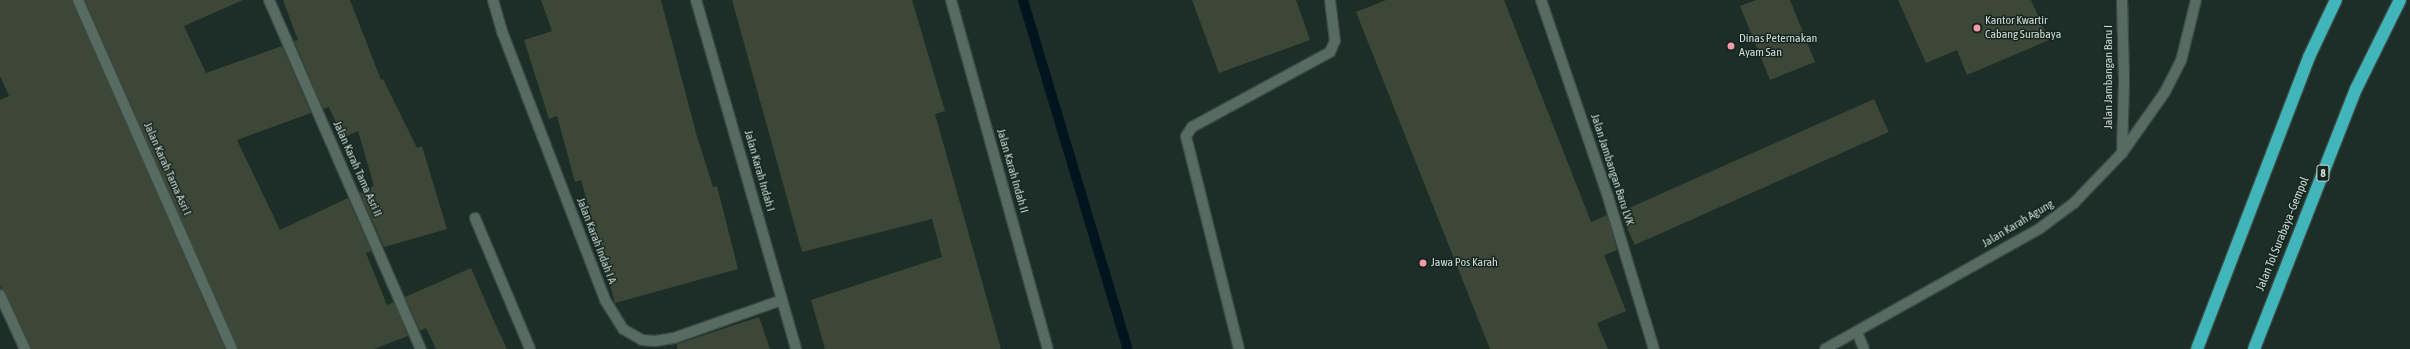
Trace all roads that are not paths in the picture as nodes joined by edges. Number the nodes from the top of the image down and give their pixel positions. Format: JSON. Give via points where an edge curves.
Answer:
{"nodes":[{"id":1,"x":78,"y":0,"type":"edge"},
{"id":2,"x":269,"y":0,"type":"edge"},
{"id":3,"x":493,"y":0,"type":"edge"},
{"id":4,"x":696,"y":0,"type":"edge"},
{"id":5,"x":951,"y":0,"type":"edge"},
{"id":6,"x":1330,"y":0,"type":"edge"},
{"id":7,"x":1541,"y":0,"type":"edge"},
{"id":8,"x":2122,"y":0,"type":"edge"},
{"id":9,"x":2196,"y":0,"type":"edge"},
{"id":10,"x":2336,"y":0,"type":"edge"},
{"id":11,"x":2400,"y":0,"type":"edge"},
{"id":12,"x":2122,"y":153,"type":"junction"},
{"id":13,"x":475,"y":218,"type":"dead end"},
{"id":14,"x":0,"y":295,"type":"edge"},
{"id":15,"x":782,"y":300,"type":"junction"},
{"id":16,"x":1857,"y":332,"type":"junction"},
{"id":17,"x":25,"y":349,"type":"edge"},
{"id":18,"x":232,"y":349,"type":"edge"},
{"id":19,"x":421,"y":349,"type":"edge"},
{"id":20,"x":530,"y":349,"type":"edge"},
{"id":21,"x":796,"y":349,"type":"edge"},
{"id":22,"x":1048,"y":349,"type":"edge"},
{"id":23,"x":1239,"y":349,"type":"edge"},
{"id":24,"x":1654,"y":349,"type":"edge"},
{"id":25,"x":1825,"y":349,"type":"edge"},
{"id":26,"x":1864,"y":349,"type":"edge"},
{"id":27,"x":2197,"y":349,"type":"edge"},
{"id":28,"x":2254,"y":349,"type":"edge"}],
"edges":[{"from":1,"to":18,"type":"street","name":"Jalan Karah Tama Asri I"},
{"from":2,"to":19,"type":"street","name":"Jalan Karah Tama Asri II"},
{"from":3,"to":15,"type":"street","name":"Jalan Karah Indah I A","via":[[605,300],[623,329],[642,340],[674,338]]},
{"from":4,"to":15,"type":"street","name":"Jalan Karah Indah I"},
{"from":5,"to":22,"type":"street","name":"Jalan Karah Indah II"},
{"from":6,"to":23,"type":"street","via":[[1335,41],[1330,52],[1192,127],[1186,136]]},
{"from":7,"to":24,"type":"street","name":"Jalan Jambangan Baru LVK","via":[[1608,197]]},
{"from":8,"to":12,"type":"street","name":"Jalan Jambangan Baru I"},
{"from":9,"to":12,"type":"street","name":"Jalan Karah Agung","via":[[2181,60],[2165,92]]},
{"from":10,"to":27,"type":"highway","via":[[2309,57]]},
{"from":11,"to":28,"type":"highway","name":"Jalan Tol Surabaya–Gempol","number":"8","via":[[2356,89]]},
{"from":12,"to":16,"type":"street","name":"Jalan Karah Agung","via":[[2074,203],[2049,222]]},
{"from":13,"to":20,"type":"street"},
{"from":14,"to":17,"type":"street"},
{"from":15,"to":21,"type":"street","name":"Jalan Karah Indah I"},
{"from":16,"to":25,"type":"street","name":"Jalan Karah Agung"},
{"from":16,"to":26,"type":"street"}]}
